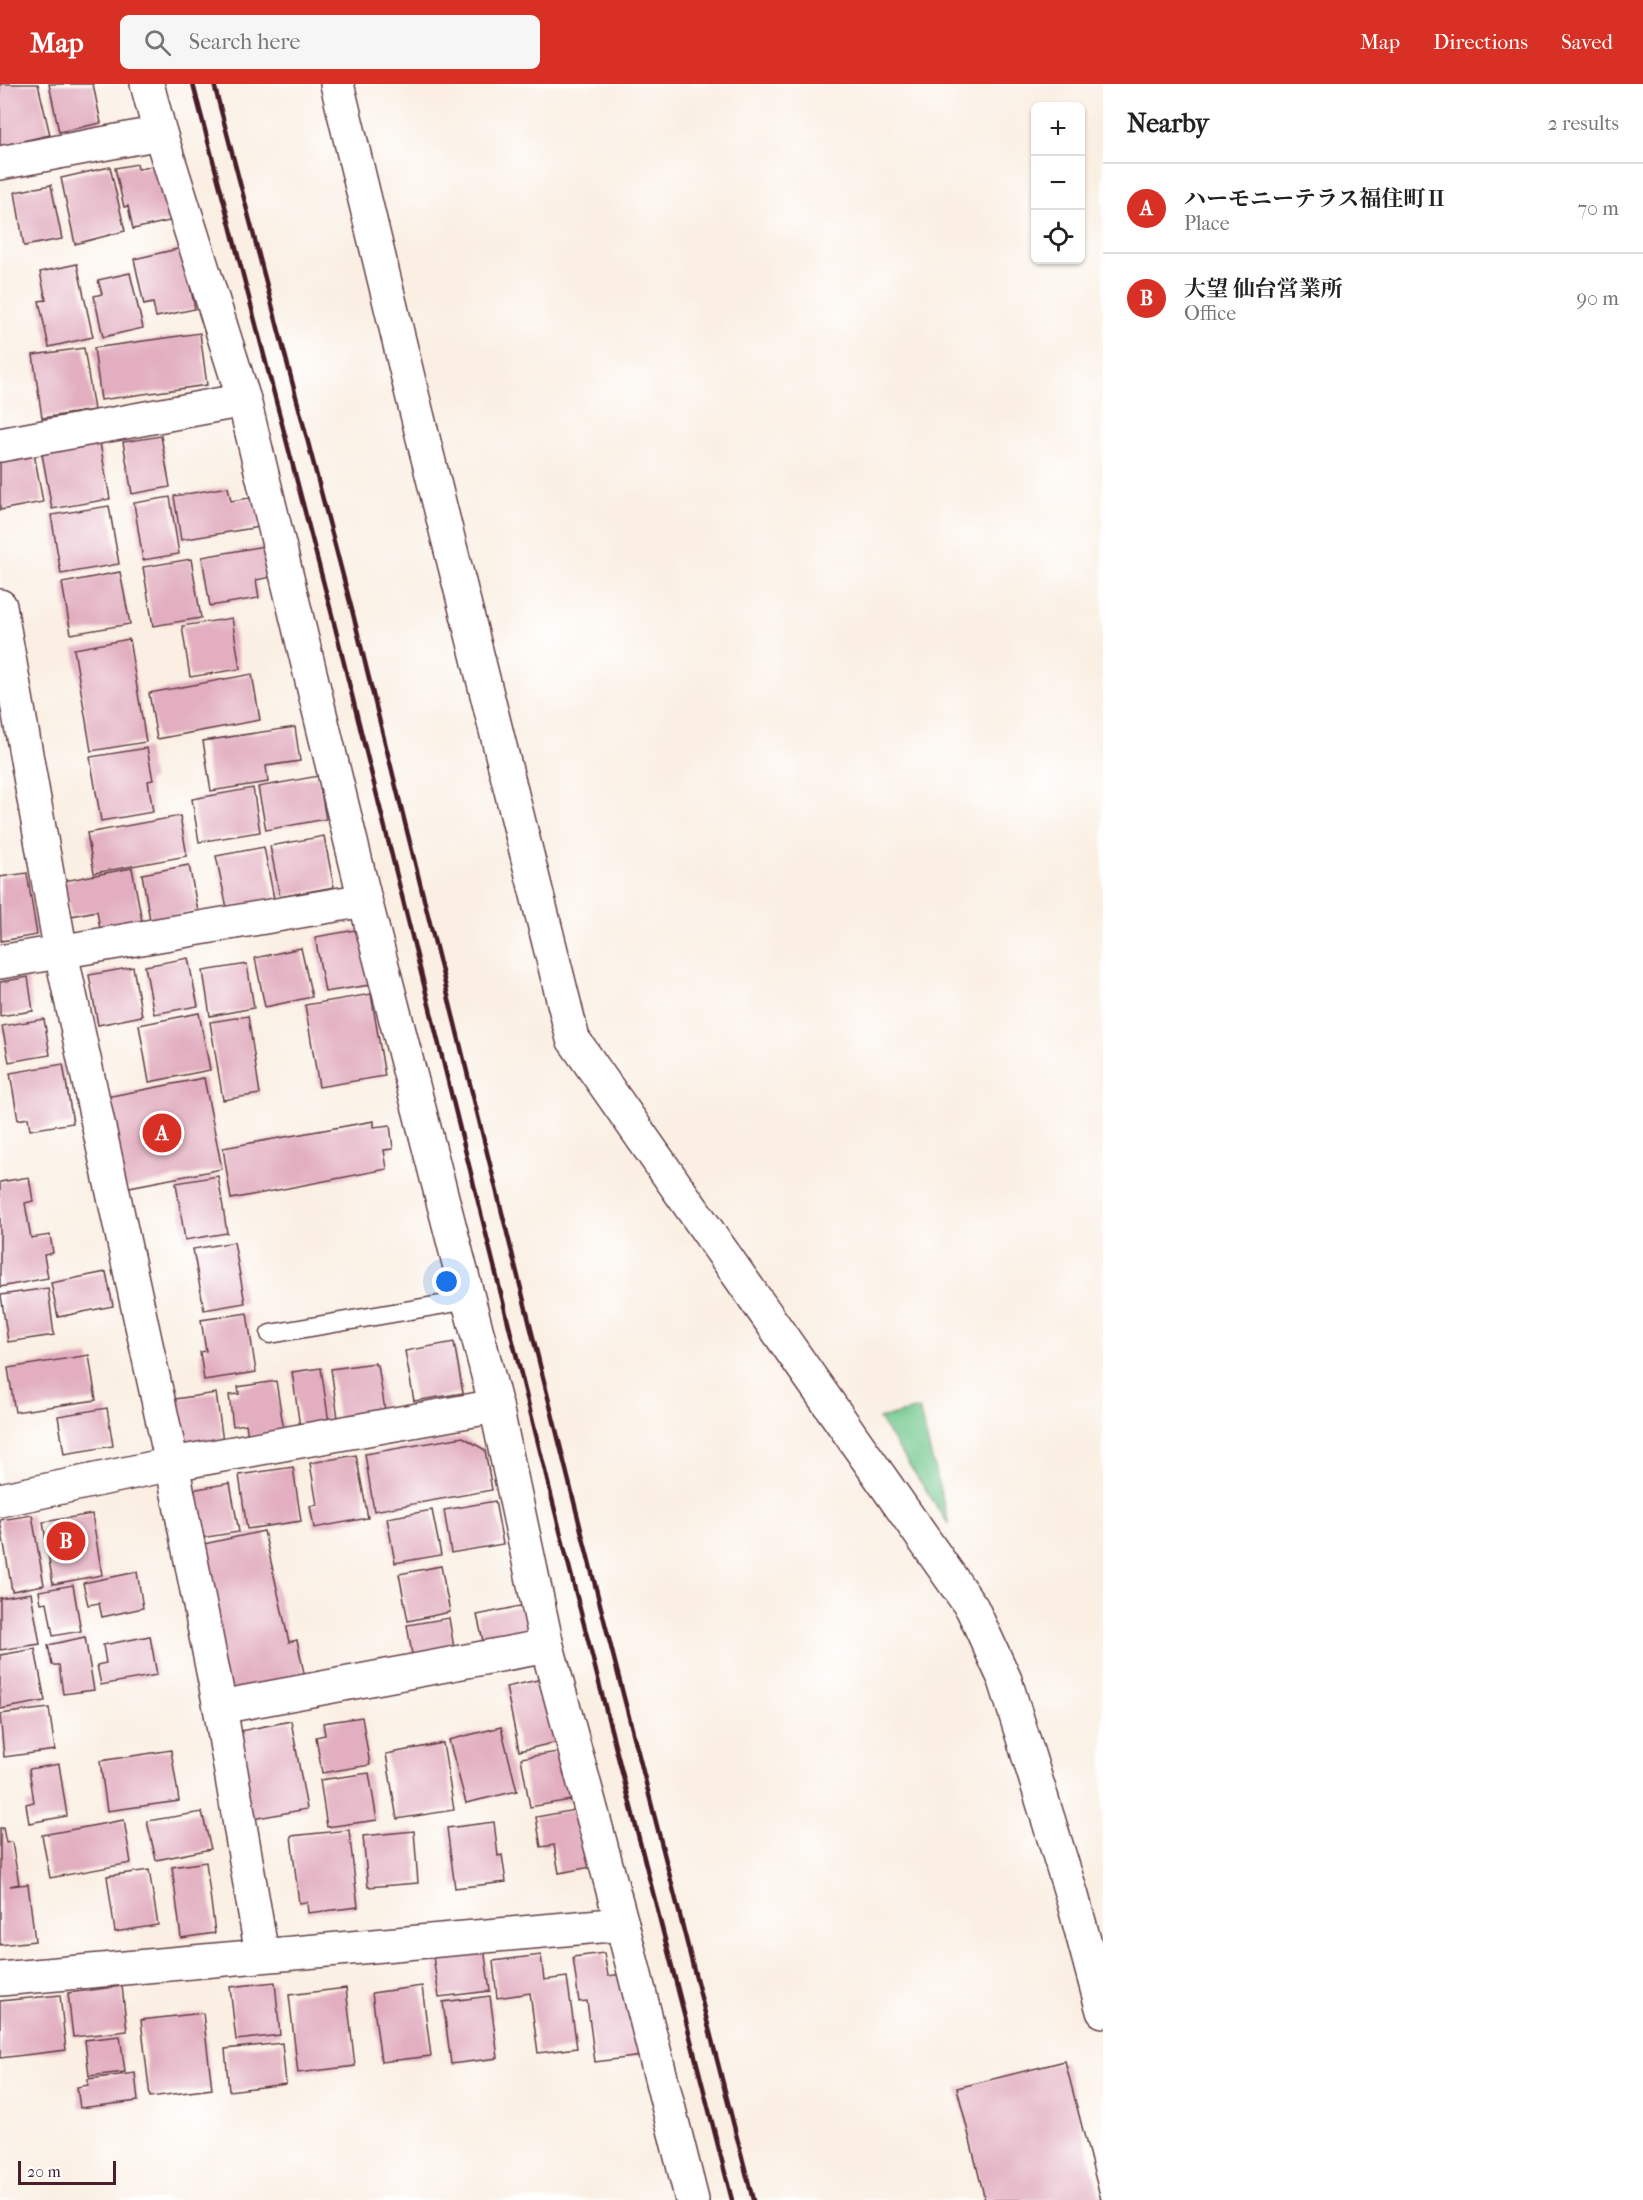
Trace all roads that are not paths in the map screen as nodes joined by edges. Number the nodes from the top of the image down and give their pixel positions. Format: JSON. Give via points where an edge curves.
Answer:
{"nodes":[{"id":1,"x":147,"y":84,"type":"edge"},
{"id":2,"x":337,"y":84,"type":"edge"},
{"id":3,"x":160,"y":133,"type":"junction"},
{"id":4,"x":0,"y":163,"type":"edge"},
{"id":5,"x":244,"y":400,"type":"junction"},
{"id":6,"x":0,"y":445,"type":"edge"},
{"id":7,"x":0,"y":606,"type":"edge"},
{"id":8,"x":365,"y":900,"type":"junction"},
{"id":9,"x":61,"y":953,"type":"junction"},
{"id":10,"x":0,"y":962,"type":"edge"},
{"id":11,"x":469,"y":1300,"type":"junction"},
{"id":12,"x":270,"y":1334,"type":"dead end"},
{"id":13,"x":496,"y":1406,"type":"junction"},
{"id":14,"x":172,"y":1464,"type":"junction"},
{"id":15,"x":0,"y":1500,"type":"edge"},
{"id":16,"x":547,"y":1646,"type":"junction"},
{"id":17,"x":220,"y":1707,"type":"junction"},
{"id":18,"x":622,"y":1924,"type":"junction"},
{"id":19,"x":262,"y":1955,"type":"junction"},
{"id":20,"x":0,"y":1979,"type":"edge"},
{"id":21,"x":1103,"y":2011,"type":"edge"},
{"id":22,"x":692,"y":2200,"type":"edge"}],
"edges":[{"from":1,"to":3,"type":"street"},
{"from":2,"to":21,"type":"street","via":[[573,1039],[972,1608],[1005,1680]]},
{"from":3,"to":4,"type":"street"},
{"from":3,"to":5,"type":"street"},
{"from":5,"to":6,"type":"street"},
{"from":5,"to":8,"type":"street"},
{"from":7,"to":9,"type":"street"},
{"from":8,"to":9,"type":"street"},
{"from":8,"to":11,"type":"street"},
{"from":9,"to":10,"type":"street"},
{"from":9,"to":14,"type":"street"},
{"from":11,"to":12,"type":"lane"},
{"from":11,"to":13,"type":"street"},
{"from":13,"to":14,"type":"street"},
{"from":13,"to":16,"type":"street"},
{"from":14,"to":15,"type":"street"},
{"from":14,"to":17,"type":"street"},
{"from":16,"to":17,"type":"street"},
{"from":16,"to":18,"type":"street"},
{"from":17,"to":19,"type":"street"},
{"from":18,"to":19,"type":"street"},
{"from":18,"to":22,"type":"street"},
{"from":19,"to":20,"type":"street"}]}
